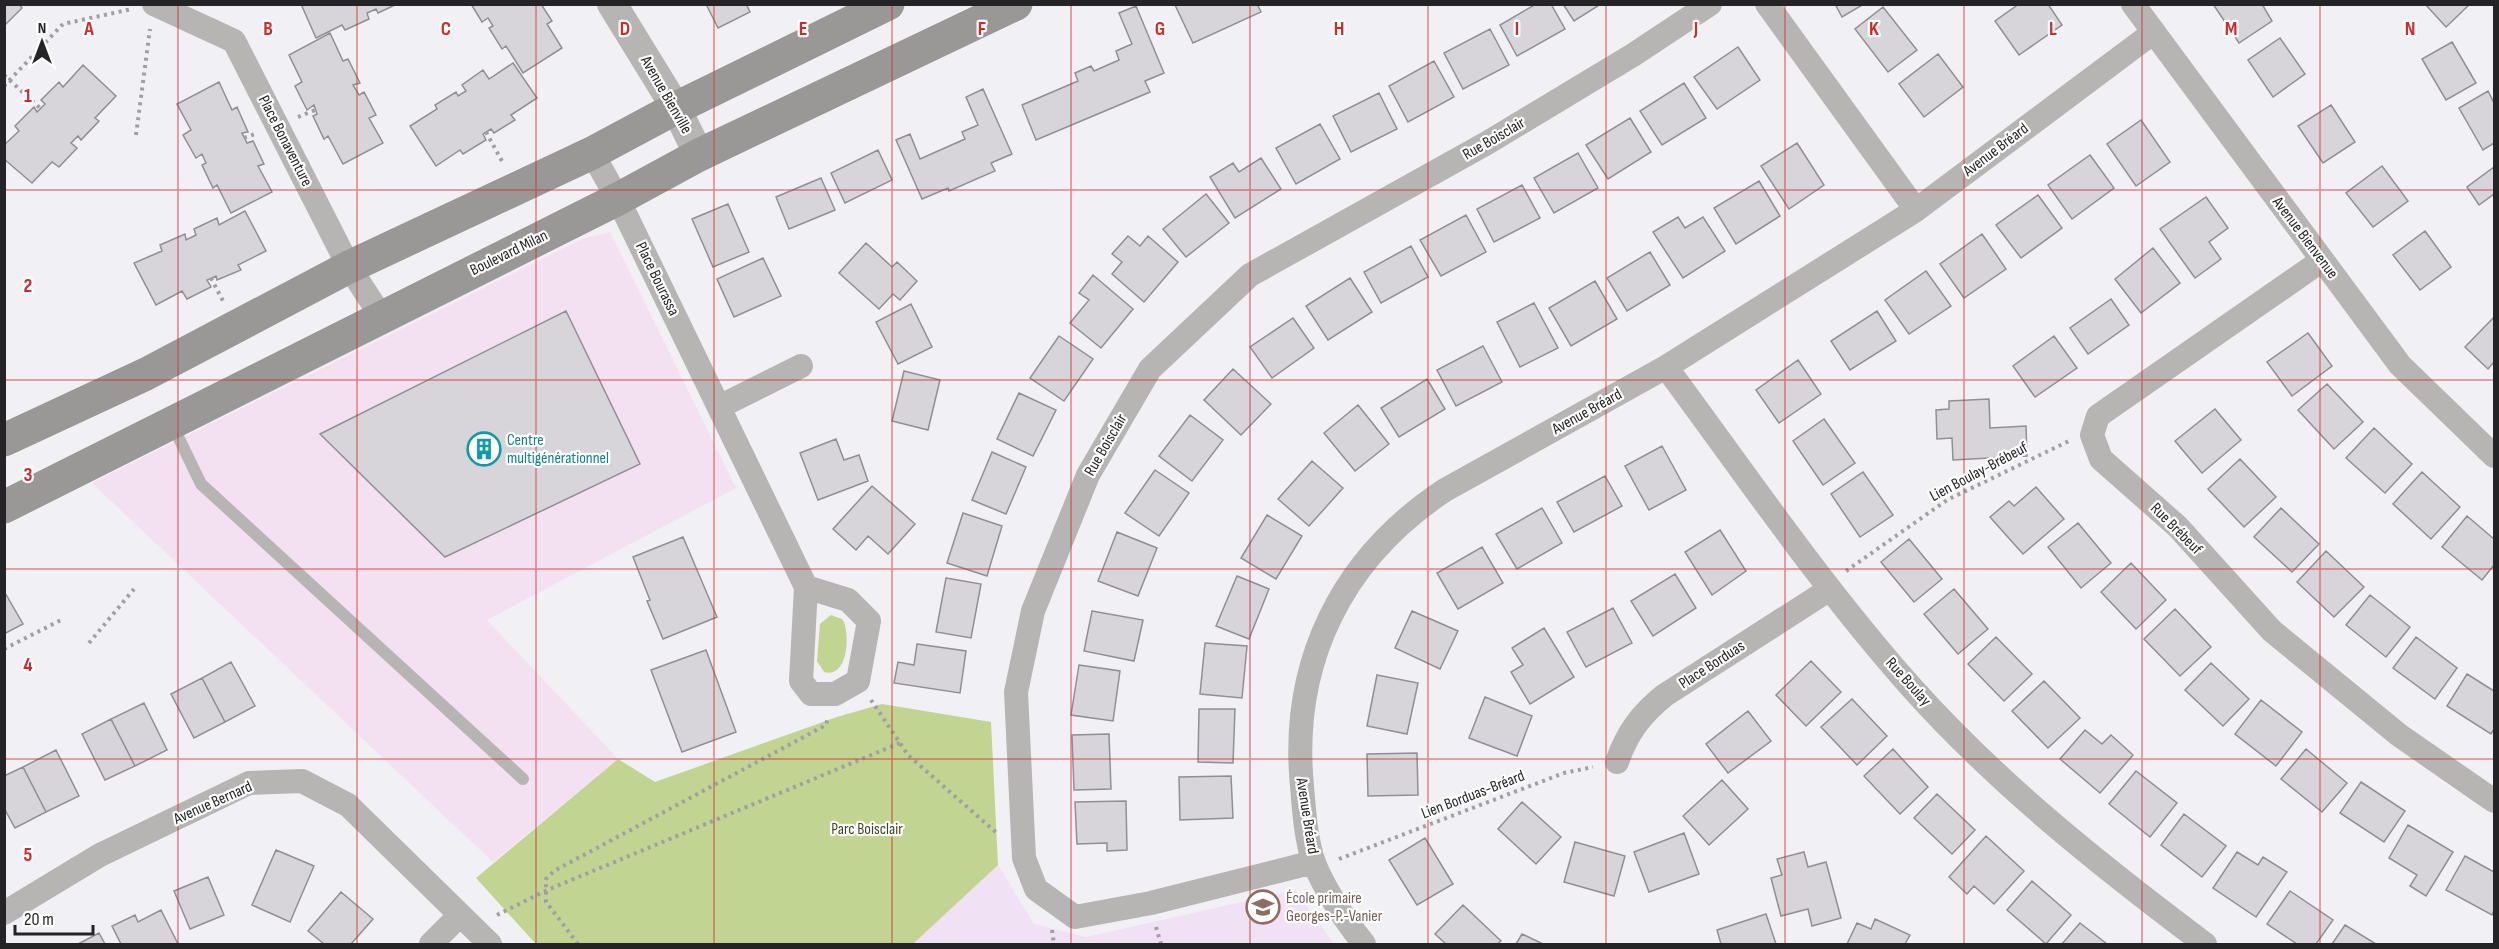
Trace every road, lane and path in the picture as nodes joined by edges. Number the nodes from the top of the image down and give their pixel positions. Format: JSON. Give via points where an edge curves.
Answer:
{"nodes":[{"id":1,"x":612,"y":4,"type":"edge"},
{"id":2,"x":888,"y":4,"type":"edge"},
{"id":3,"x":1016,"y":4,"type":"edge"},
{"id":4,"x":1710,"y":4,"type":"edge"},
{"id":5,"x":1767,"y":4,"type":"edge"},
{"id":6,"x":2133,"y":4,"type":"edge"},
{"id":7,"x":148,"y":6,"type":"edge"},
{"id":8,"x":150,"y":28,"type":"dead end"},
{"id":9,"x":2154,"y":32,"type":"junction"},
{"id":10,"x":4,"y":75,"type":"edge"},
{"id":11,"x":10,"y":80,"type":"junction"},
{"id":12,"x":4,"y":86,"type":"edge"},
{"id":13,"x":676,"y":108,"type":"junction"},
{"id":14,"x":41,"y":109,"type":"dead end"},
{"id":15,"x":486,"y":132,"type":"dead end"},
{"id":16,"x":136,"y":135,"type":"dead end"},
{"id":17,"x":592,"y":153,"type":"junction"},
{"id":18,"x":699,"y":155,"type":"junction"},
{"id":19,"x":508,"y":173,"type":"dead end"},
{"id":20,"x":618,"y":199,"type":"junction"},
{"id":21,"x":1916,"y":210,"type":"junction"},
{"id":22,"x":2321,"y":261,"type":"junction"},
{"id":23,"x":349,"y":267,"type":"junction"},
{"id":24,"x":211,"y":278,"type":"dead end"},
{"id":25,"x":227,"y":311,"type":"dead end"},
{"id":26,"x":381,"y":316,"type":"junction"},
{"id":27,"x":801,"y":366,"type":"dead end"},
{"id":28,"x":1666,"y":367,"type":"junction"},
{"id":29,"x":719,"y":407,"type":"junction"},
{"id":30,"x":172,"y":423,"type":"junction"},
{"id":31,"x":2092,"y":435,"type":"junction"},
{"id":32,"x":4,"y":440,"type":"edge"},
{"id":33,"x":2494,"y":456,"type":"edge"},
{"id":34,"x":4,"y":507,"type":"edge"},
{"id":35,"x":806,"y":587,"type":"junction"},
{"id":36,"x":134,"y":588,"type":"dead end"},
{"id":37,"x":1830,"y":589,"type":"junction"},
{"id":38,"x":63,"y":619,"type":"dead end"},
{"id":39,"x":89,"y":643,"type":"dead end"},
{"id":40,"x":4,"y":649,"type":"edge"},
{"id":41,"x":858,"y":681,"type":"junction"},
{"id":42,"x":835,"y":693,"type":"junction"},
{"id":43,"x":900,"y":743,"type":"junction"},
{"id":44,"x":1617,"y":762,"type":"joint"},
{"id":45,"x":523,"y":779,"type":"dead end"},
{"id":46,"x":2494,"y":801,"type":"edge"},
{"id":47,"x":1024,"y":858,"type":"junction"},
{"id":48,"x":1339,"y":859,"type":"dead end"},
{"id":49,"x":1314,"y":862,"type":"junction"},
{"id":50,"x":545,"y":891,"type":"junction"},
{"id":51,"x":4,"y":913,"type":"edge"},
{"id":52,"x":497,"y":915,"type":"dead end"},
{"id":53,"x":459,"y":916,"type":"junction"},
{"id":54,"x":431,"y":945,"type":"edge"},
{"id":55,"x":490,"y":945,"type":"edge"},
{"id":56,"x":579,"y":945,"type":"edge"},
{"id":57,"x":1364,"y":945,"type":"edge"},
{"id":58,"x":2205,"y":945,"type":"edge"}],
"edges":[{"from":1,"to":13,"type":"street","name":"Avenue Bienville"},
{"from":2,"to":13,"type":"main road"},
{"from":3,"to":18,"type":"main road","name":"Boulevard Milan"},
{"from":4,"to":47,"type":"street","name":"Rue Boisclair","via":[[1487,144],[1250,275],[1150,369],[1088,475],[1033,610],[1016,692]]},
{"from":5,"to":21,"type":"street"},
{"from":6,"to":9,"type":"street","name":"Avenue Bienvenue"},
{"from":7,"to":11,"type":"path","via":[[63,24]]},
{"from":7,"to":23,"type":"street","name":"Place Bonaventure","via":[[234,41]]},
{"from":8,"to":16,"type":"path"},
{"from":9,"to":21,"type":"street","name":"Avenue Bréard"},
{"from":9,"to":22,"type":"street","name":"Avenue Bienvenue"},
{"from":10,"to":11,"type":"path"},
{"from":11,"to":12,"type":"path"},
{"from":11,"to":14,"type":"path"},
{"from":13,"to":17,"type":"main road"},
{"from":13,"to":18,"type":"street","name":"Avenue Bienville"},
{"from":15,"to":19,"type":"path"},
{"from":17,"to":20,"type":"street","name":"Place Bourassa"},
{"from":17,"to":23,"type":"main road"},
{"from":18,"to":20,"type":"main road","name":"Boulevard Milan"},
{"from":20,"to":26,"type":"main road","name":"Boulevard Milan"},
{"from":20,"to":29,"type":"street","name":"Place Bourassa"},
{"from":21,"to":28,"type":"street","name":"Avenue Bréard"},
{"from":22,"to":31,"type":"street","via":[[2098,416]]},
{"from":22,"to":33,"type":"street","name":"Avenue Bienvenue","via":[[2400,365]]},
{"from":23,"to":26,"type":"street","name":"Place Bonaventure"},
{"from":23,"to":32,"type":"main road","via":[[146,374]]},
{"from":24,"to":25,"type":"path"},
{"from":26,"to":30,"type":"main road","name":"Boulevard Milan"},
{"from":27,"to":29,"type":"street"},
{"from":28,"to":37,"type":"street","name":"Rue Boulay"},
{"from":28,"to":49,"type":"street","name":"Avenue Bréard","via":[[1445,490],[1400,524],[1363,563],[1324,630],[1310,667],[1302,708],[1301,776]]},
{"from":29,"to":35,"type":"street","name":"Place Bourassa"},
{"from":30,"to":34,"type":"main road","name":"Boulevard Milan"},
{"from":30,"to":45,"type":"lane","via":[[201,484]]},
{"from":31,"to":37,"type":"path","name":"Lien Boulay-Brébeuf","via":[[2061,443],[1947,500],[1844,573]]},
{"from":31,"to":46,"type":"street","name":"Rue Brébeuf","via":[[2102,459],[2178,527],[2272,631],[2399,735]]},
{"from":35,"to":41,"type":"street","via":[[848,600],[869,621]]},
{"from":35,"to":42,"type":"street","name":"Place Bourassa","via":[[801,681],[811,693]]},
{"from":36,"to":39,"type":"path"},
{"from":37,"to":44,"type":"street","name":"Place Borduas","via":[[1657,701],[1638,719]]},
{"from":37,"to":58,"type":"street","name":"Rue Boulay","via":[[1912,688],[1996,774],[2090,857]]},
{"from":38,"to":40,"type":"path"},
{"from":41,"to":42,"type":"street"},
{"from":41,"to":43,"type":"path"},
{"from":42,"to":50,"type":"path","via":[[826,725],[554,871],[546,879]]},
{"from":43,"to":47,"type":"path","via":[[908,755]]},
{"from":43,"to":50,"type":"path"},
{"from":44,"to":48,"type":"path","name":"Lien Borduas-Bréard","via":[[1564,773]]},
{"from":47,"to":49,"type":"street","name":"Rue Boisclair","via":[[1036,889],[1075,917],[1151,903]]},
{"from":49,"to":57,"type":"street","name":"Avenue Bréard"},
{"from":50,"to":52,"type":"path"},
{"from":50,"to":56,"type":"path","via":[[546,902]]},
{"from":51,"to":53,"type":"street","name":"Avenue Bernard","via":[[100,855],[249,783],[302,781],[348,805]]},
{"from":53,"to":54,"type":"street"},
{"from":53,"to":55,"type":"street","name":"Avenue Bernard"}]}
